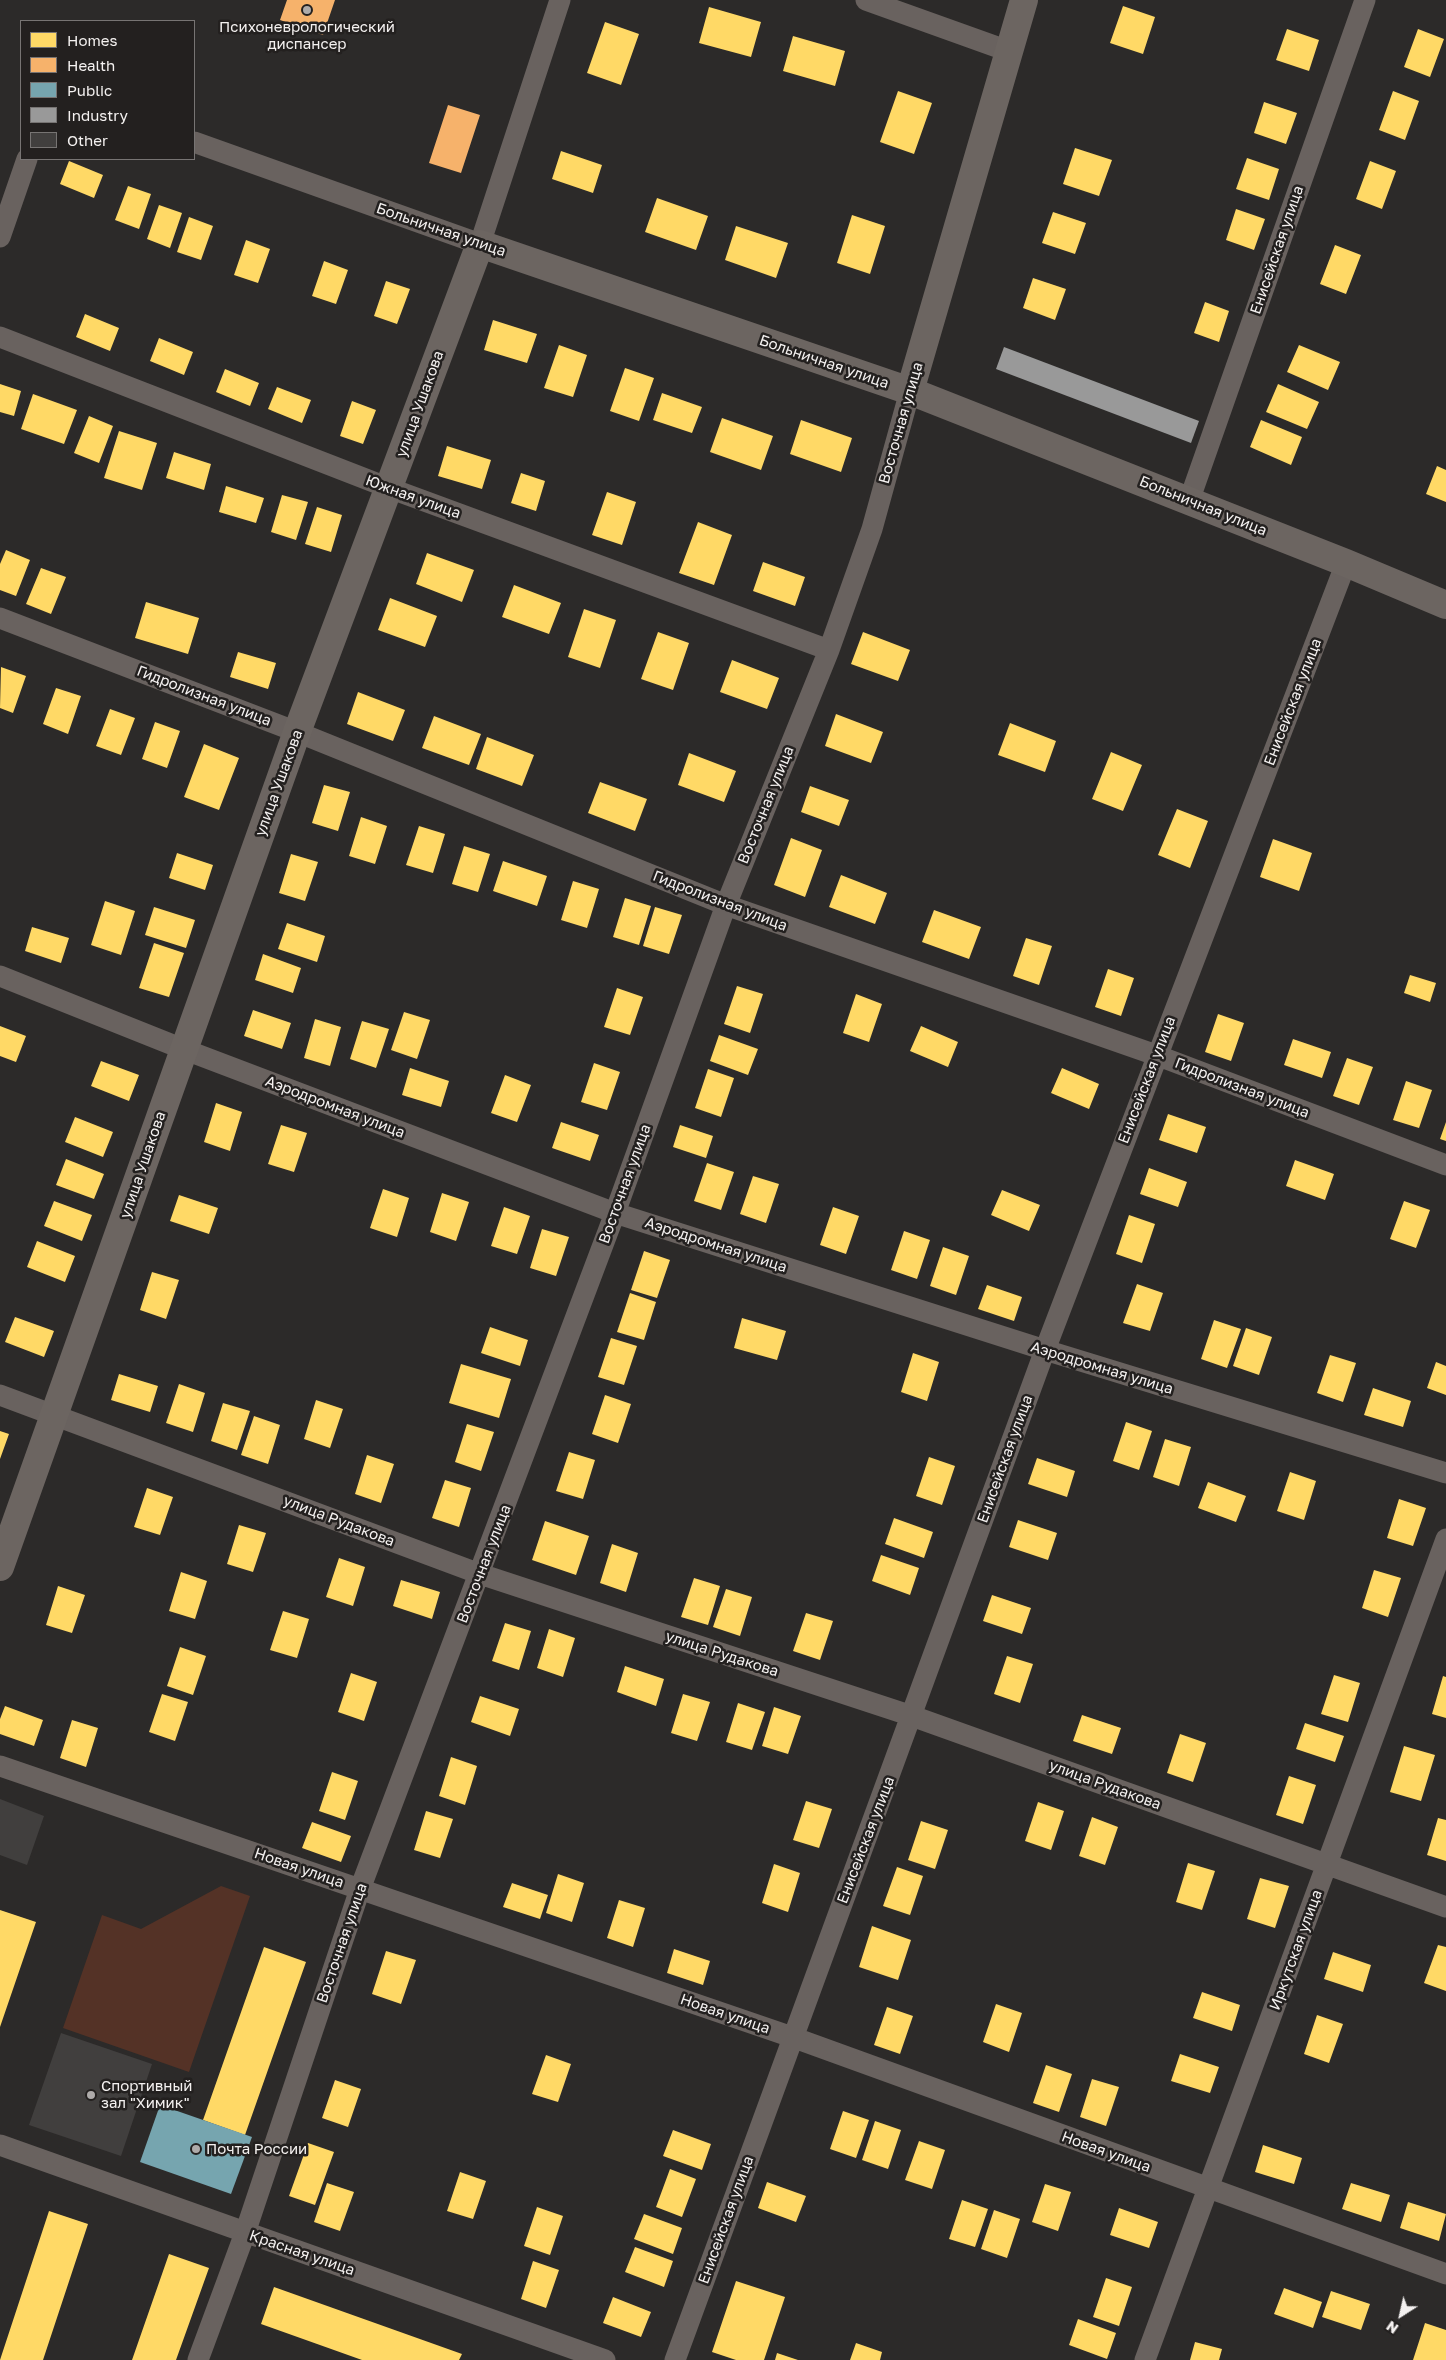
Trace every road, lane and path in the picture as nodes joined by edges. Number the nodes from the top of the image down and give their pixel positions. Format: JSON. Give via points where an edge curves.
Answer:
{"nodes":[{"id":1,"x":560,"y":0,"type":"edge"},
{"id":2,"x":866,"y":0,"type":"edge"},
{"id":3,"x":1024,"y":0,"type":"edge"},
{"id":4,"x":1365,"y":0,"type":"edge"},
{"id":5,"x":1011,"y":52,"type":"junction"},
{"id":6,"x":195,"y":142,"type":"edge"},
{"id":7,"x":27,"y":160,"type":"edge"},
{"id":8,"x":0,"y":237,"type":"edge"},
{"id":9,"x":480,"y":244,"type":"junction"},
{"id":10,"x":0,"y":337,"type":"edge"},
{"id":11,"x":910,"y":391,"type":"junction"},
{"id":12,"x":389,"y":488,"type":"junction"},
{"id":13,"x":1189,"y":501,"type":"junction"},
{"id":14,"x":1346,"y":563,"type":"junction"},
{"id":15,"x":1446,"y":605,"type":"edge"},
{"id":16,"x":0,"y":618,"type":"edge"},
{"id":17,"x":829,"y":650,"type":"junction"},
{"id":18,"x":297,"y":732,"type":"junction"},
{"id":19,"x":726,"y":905,"type":"junction"},
{"id":20,"x":0,"y":976,"type":"edge"},
{"id":21,"x":184,"y":1049,"type":"junction"},
{"id":22,"x":1156,"y":1055,"type":"junction"},
{"id":23,"x":1446,"y":1165,"type":"edge"},
{"id":24,"x":615,"y":1213,"type":"junction"},
{"id":25,"x":1044,"y":1350,"type":"junction"},
{"id":26,"x":0,"y":1395,"type":"edge"},
{"id":27,"x":54,"y":1414,"type":"junction"},
{"id":28,"x":1446,"y":1473,"type":"edge"},
{"id":29,"x":1446,"y":1539,"type":"edge"},
{"id":30,"x":0,"y":1567,"type":"edge"},
{"id":31,"x":480,"y":1574,"type":"junction"},
{"id":32,"x":912,"y":1716,"type":"junction"},
{"id":33,"x":0,"y":1766,"type":"edge"},
{"id":34,"x":1328,"y":1864,"type":"junction"},
{"id":35,"x":360,"y":1889,"type":"junction"},
{"id":36,"x":1446,"y":1906,"type":"edge"},
{"id":37,"x":792,"y":2037,"type":"junction"},
{"id":38,"x":0,"y":2145,"type":"edge"},
{"id":39,"x":1207,"y":2189,"type":"junction"},
{"id":40,"x":245,"y":2233,"type":"junction"},
{"id":41,"x":1446,"y":2274,"type":"edge"},
{"id":42,"x":198,"y":2360,"type":"edge"},
{"id":43,"x":605,"y":2360,"type":"edge"},
{"id":44,"x":675,"y":2360,"type":"edge"},
{"id":45,"x":1145,"y":2360,"type":"edge"}],
"edges":[{"from":1,"to":9,"type":"street","name":"улица Ушакова"},
{"from":2,"to":5,"type":"street"},
{"from":3,"to":5,"type":"street","name":"Восточная улица"},
{"from":4,"to":13,"type":"street","name":"Енисейская улица"},
{"from":5,"to":11,"type":"street","name":"Восточная улица"},
{"from":6,"to":9,"type":"street","name":"Больничная улица"},
{"from":7,"to":8,"type":"street"},
{"from":9,"to":11,"type":"street","name":"Больничная улица"},
{"from":9,"to":12,"type":"street","name":"улица Ушакова"},
{"from":10,"to":12,"type":"street","name":"Южная улица"},
{"from":11,"to":13,"type":"street","name":"Больничная улица"},
{"from":11,"to":17,"type":"street","name":"Восточная улица","via":[[872,529]]},
{"from":12,"to":17,"type":"street","name":"Южная улица"},
{"from":12,"to":18,"type":"street","name":"улица Ушакова"},
{"from":13,"to":14,"type":"street","name":"Больничная улица"},
{"from":14,"to":15,"type":"street","name":"Больничная улица"},
{"from":14,"to":22,"type":"street","name":"Енисейская улица"},
{"from":16,"to":18,"type":"street","name":"Гидролизная улица"},
{"from":17,"to":19,"type":"street","name":"Восточная улица"},
{"from":18,"to":19,"type":"street","name":"Гидролизная улица"},
{"from":18,"to":21,"type":"street","name":"улица Ушакова"},
{"from":19,"to":22,"type":"street","name":"Гидролизная улица"},
{"from":19,"to":24,"type":"street","name":"Восточная улица"},
{"from":20,"to":21,"type":"street","name":"Аэродромная улица"},
{"from":21,"to":24,"type":"street","name":"Аэродромная улица"},
{"from":21,"to":27,"type":"street","name":"улица Ушакова"},
{"from":22,"to":23,"type":"street","name":"Гидролизная улица"},
{"from":22,"to":25,"type":"street","name":"Енисейская улица"},
{"from":24,"to":25,"type":"street","name":"Аэродромная улица"},
{"from":24,"to":31,"type":"street","name":"Восточная улица"},
{"from":25,"to":28,"type":"street","name":"Аэродромная улица"},
{"from":25,"to":32,"type":"street","name":"Енисейская улица"},
{"from":26,"to":27,"type":"street","name":"улица Рудакова"},
{"from":27,"to":30,"type":"street","name":"улица Ушакова"},
{"from":27,"to":31,"type":"street","name":"улица Рудакова"},
{"from":29,"to":34,"type":"street","name":"Иркутская улица"},
{"from":31,"to":32,"type":"street","name":"улица Рудакова"},
{"from":31,"to":35,"type":"street","name":"Восточная улица"},
{"from":32,"to":34,"type":"street","name":"улица Рудакова"},
{"from":32,"to":37,"type":"street","name":"Енисейская улица"},
{"from":33,"to":35,"type":"street","name":"Новая улица"},
{"from":34,"to":36,"type":"street","name":"улица Рудакова"},
{"from":34,"to":39,"type":"street","name":"Иркутская улица"},
{"from":35,"to":37,"type":"street","name":"Новая улица"},
{"from":35,"to":40,"type":"street","name":"Восточная улица"},
{"from":37,"to":39,"type":"street","name":"Новая улица"},
{"from":37,"to":44,"type":"street","name":"Енисейская улица"},
{"from":38,"to":40,"type":"street","name":"Красная улица"},
{"from":39,"to":41,"type":"street","name":"Новая улица"},
{"from":39,"to":45,"type":"street","name":"Иркутская улица"},
{"from":40,"to":42,"type":"street","name":"Восточная улица"},
{"from":40,"to":43,"type":"street","name":"Красная улица"}]}
